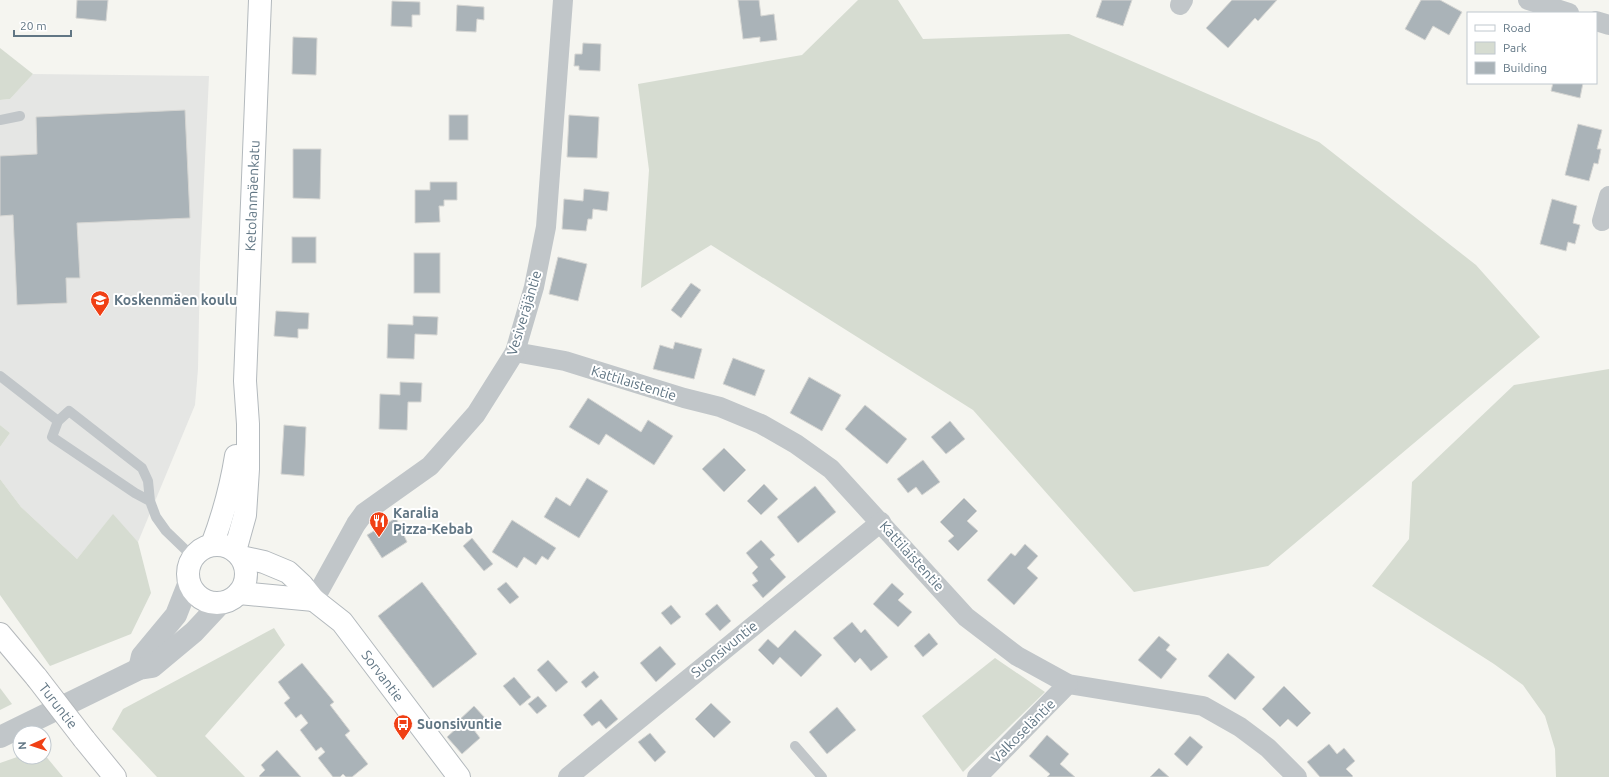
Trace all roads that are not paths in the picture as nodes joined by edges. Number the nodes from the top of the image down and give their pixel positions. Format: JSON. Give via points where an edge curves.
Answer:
{"nodes":[{"id":1,"x":260,"y":0,"type":"edge"},
{"id":2,"x":563,"y":0,"type":"edge"},
{"id":3,"x":1528,"y":0,"type":"edge"},
{"id":4,"x":1560,"y":7,"type":"edge"},
{"id":5,"x":1597,"y":21,"type":"edge"},
{"id":6,"x":1609,"y":26,"type":"edge"},
{"id":7,"x":20,"y":116,"type":"dead end"},
{"id":8,"x":0,"y":120,"type":"edge"},
{"id":9,"x":1609,"y":196,"type":"edge"},
{"id":10,"x":1602,"y":221,"type":"dead end"},
{"id":11,"x":515,"y":352,"type":"junction"},
{"id":12,"x":0,"y":376,"type":"edge"},
{"id":13,"x":245,"y":391,"type":"junction"},
{"id":14,"x":58,"y":421,"type":"junction"},
{"id":15,"x":150,"y":502,"type":"junction"},
{"id":16,"x":881,"y":522,"type":"junction"},
{"id":17,"x":212,"y":545,"type":"junction"},
{"id":18,"x":238,"y":554,"type":"junction"},
{"id":19,"x":193,"y":557,"type":"junction"},
{"id":20,"x":189,"y":582,"type":"junction"},
{"id":21,"x":231,"y":598,"type":"junction"},
{"id":22,"x":314,"y":600,"type":"junction"},
{"id":23,"x":0,"y":634,"type":"edge"},
{"id":24,"x":139,"y":669,"type":"junction"},
{"id":25,"x":1068,"y":684,"type":"junction"},
{"id":26,"x":0,"y":737,"type":"edge"},
{"id":27,"x":795,"y":746,"type":"dead end"},
{"id":28,"x":115,"y":777,"type":"edge"},
{"id":29,"x":459,"y":777,"type":"edge"},
{"id":30,"x":568,"y":777,"type":"edge"},
{"id":31,"x":822,"y":777,"type":"edge"},
{"id":32,"x":977,"y":777,"type":"edge"},
{"id":33,"x":1297,"y":777,"type":"edge"}],
"edges":[{"from":1,"to":13,"type":"main road","name":"Ketolanmäenkatu"},
{"from":2,"to":11,"type":"street","name":"Vesiveräjäntie","via":[[546,227],[534,287]]},
{"from":3,"to":4,"type":"street"},
{"from":5,"to":6,"type":"street"},
{"from":7,"to":8,"type":"lane"},
{"from":9,"to":10,"type":"street"},
{"from":11,"to":16,"type":"street","name":"Kattilaistentie","via":[[565,361],[720,407],[762,424],[831,468]]},
{"from":11,"to":22,"type":"street","name":"Vesiveräjäntie","via":[[476,414],[430,466],[364,513]]},
{"from":12,"to":14,"type":"lane"},
{"from":13,"to":17,"type":"main road","name":"Ketolanmäenkatu","via":[[232,483]]},
{"from":13,"to":18,"type":"main road","name":"Ketolanmäenkatu","via":[[248,432],[245,515]]},
{"from":14,"to":15,"type":"lane","via":[[52,437]]},
{"from":14,"to":15,"type":"lane","via":[[69,411],[142,468],[148,481]]},
{"from":15,"to":19,"type":"lane","via":[[166,531]]},
{"from":16,"to":25,"type":"street","name":"Kattilaistentie","via":[[966,616],[1017,656]]},
{"from":16,"to":30,"type":"street","name":"Suonsivuntie"},
{"from":17,"to":18,"type":"main road","via":[[228,547]]},
{"from":17,"to":19,"type":"main road"},
{"from":18,"to":21,"type":"main road","via":[[245,566],[246,576],[244,585]]},
{"from":18,"to":22,"type":"main road","name":"Sorvantie","via":[[288,572]]},
{"from":19,"to":20,"type":"main road","via":[[189,569]]},
{"from":20,"to":21,"type":"main road","via":[[202,598],[214,603]]},
{"from":20,"to":24,"type":"street","via":[[176,615],[142,656]]},
{"from":21,"to":22,"type":"main road"},
{"from":21,"to":24,"type":"street","via":[[152,667]]},
{"from":22,"to":29,"type":"main road","name":"Sorvantie","via":[[342,622]]},
{"from":23,"to":28,"type":"main road","name":"Turuntie","bridge":true},
{"from":24,"to":26,"type":"street"},
{"from":25,"to":32,"type":"street","name":"Valkoseläntie"},
{"from":25,"to":33,"type":"street","name":"Kattilaistentie","via":[[1203,706],[1240,727],[1268,748]]},
{"from":27,"to":31,"type":"lane"}]}
